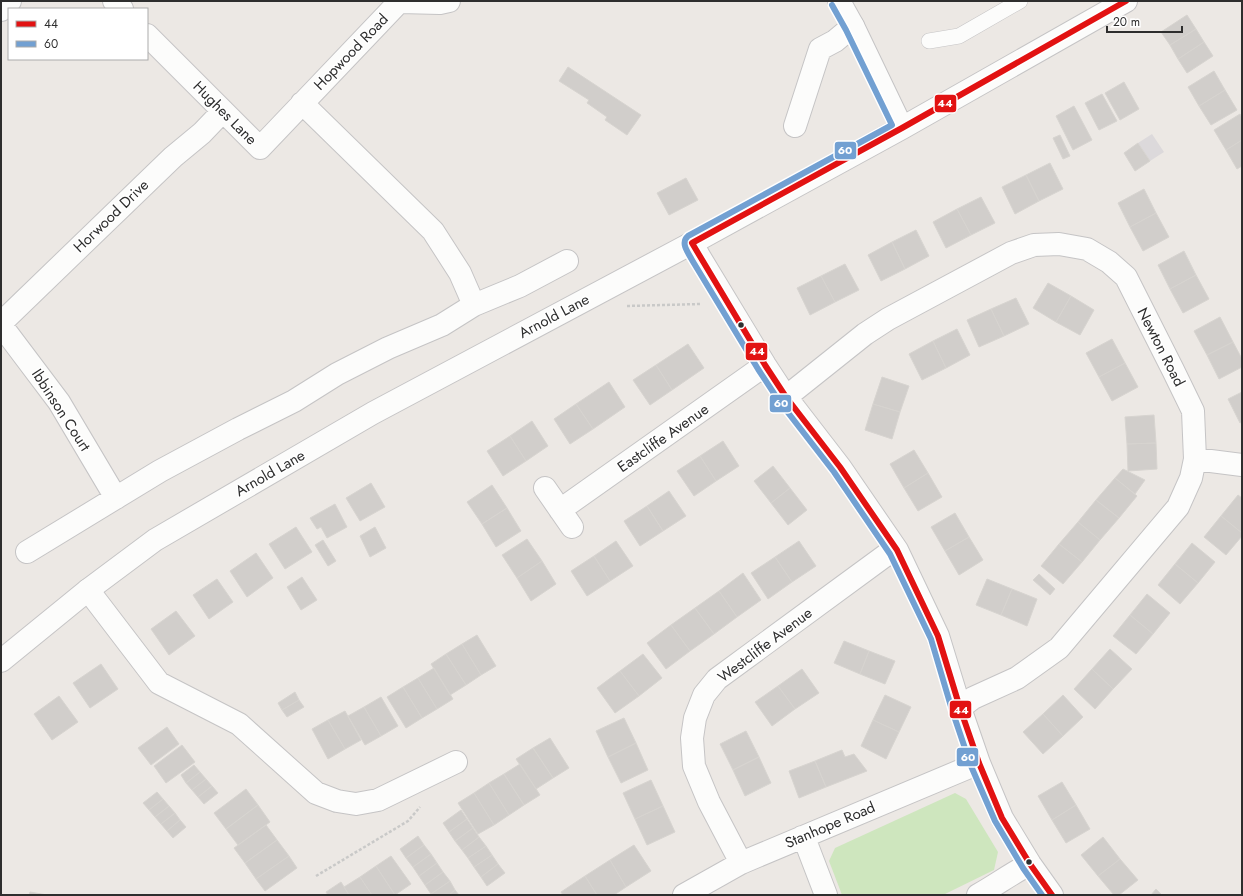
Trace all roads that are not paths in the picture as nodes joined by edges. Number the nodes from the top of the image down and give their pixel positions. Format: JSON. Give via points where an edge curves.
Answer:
{"nodes":[{"id":1,"x":10,"y":1,"type":"edge"},
{"id":2,"x":400,"y":1,"type":"edge"},
{"id":3,"x":449,"y":1,"type":"edge"},
{"id":4,"x":839,"y":1,"type":"edge"},
{"id":5,"x":1020,"y":1,"type":"edge"},
{"id":6,"x":1126,"y":1,"type":"edge"},
{"id":7,"x":1,"y":10,"type":"edge"},
{"id":8,"x":853,"y":26,"type":"junction"},
{"id":9,"x":148,"y":36,"type":"edge"},
{"id":10,"x":929,"y":41,"type":"dead end"},
{"id":11,"x":302,"y":103,"type":"junction"},
{"id":12,"x":223,"y":111,"type":"junction"},
{"id":13,"x":795,"y":126,"type":"dead end"},
{"id":14,"x":902,"y":128,"type":"junction"},
{"id":15,"x":692,"y":243,"type":"junction"},
{"id":16,"x":567,"y":261,"type":"dead end"},
{"id":17,"x":474,"y":305,"type":"junction"},
{"id":18,"x":1,"y":324,"type":"edge"},
{"id":19,"x":765,"y":365,"type":"junction"},
{"id":20,"x":786,"y":397,"type":"junction"},
{"id":21,"x":1195,"y":459,"type":"junction"},
{"id":22,"x":1242,"y":464,"type":"edge"},
{"id":23,"x":545,"y":488,"type":"dead end"},
{"id":24,"x":116,"y":498,"type":"junction"},
{"id":25,"x":897,"y":550,"type":"junction"},
{"id":26,"x":27,"y":552,"type":"dead end"},
{"id":27,"x":88,"y":590,"type":"junction"},
{"id":28,"x":1,"y":660,"type":"edge"},
{"id":29,"x":960,"y":708,"type":"junction"},
{"id":30,"x":456,"y":762,"type":"dead end"},
{"id":31,"x":979,"y":763,"type":"junction"},
{"id":32,"x":802,"y":837,"type":"junction"},
{"id":33,"x":740,"y":863,"type":"junction"},
{"id":34,"x":1030,"y":864,"type":"junction"},
{"id":35,"x":684,"y":895,"type":"edge"},
{"id":36,"x":826,"y":895,"type":"edge"},
{"id":37,"x":978,"y":895,"type":"edge"},
{"id":38,"x":1052,"y":895,"type":"edge"}],
"edges":[{"from":1,"to":7,"type":"street"},
{"from":2,"to":3,"type":"street"},
{"from":2,"to":11,"type":"street","name":"Hopwood Road"},
{"from":4,"to":8,"type":"street"},
{"from":5,"to":10,"type":"lane","via":[[959,36]]},
{"from":6,"to":14,"type":"street","name":"Arnold Lane"},
{"from":8,"to":13,"type":"street","via":[[835,41],[820,49]]},
{"from":8,"to":14,"type":"street"},
{"from":9,"to":12,"type":"street","name":"Hughes Lane"},
{"from":11,"to":12,"type":"street","name":"Hughes Lane","via":[[260,148]]},
{"from":11,"to":17,"type":"street","via":[[433,231],[460,273]]},
{"from":12,"to":18,"type":"street","name":"Horwood Drive","via":[[202,133],[173,156]]},
{"from":14,"to":15,"type":"street","name":"Arnold Lane"},
{"from":15,"to":19,"type":"street"},
{"from":15,"to":27,"type":"street","name":"Arnold Lane","via":[[366,417],[155,540]]},
{"from":16,"to":17,"type":"street","via":[[520,286]]},
{"from":17,"to":24,"type":"street","via":[[442,325],[337,374],[294,402],[160,471]]},
{"from":18,"to":24,"type":"street","name":"Ibbinson Court","via":[[59,402]]},
{"from":19,"to":20,"type":"street"},
{"from":19,"to":23,"type":"street","name":"Eastcliffe Avenue","via":[[566,518]]},
{"from":20,"to":21,"type":"street","name":"Newton Road","via":[[865,334],[888,319],[1011,253],[1034,245],[1059,244],[1087,249],[1109,262],[1126,277],[1193,411]]},
{"from":20,"to":25,"type":"street","via":[[840,467]]},
{"from":21,"to":22,"type":"street"},
{"from":21,"to":29,"type":"street","name":"Newton Road","via":[[1191,478],[1178,506],[1059,648],[1017,678],[974,698]]},
{"from":24,"to":26,"type":"street"},
{"from":25,"to":29,"type":"street","via":[[938,636]]},
{"from":25,"to":33,"type":"street","name":"Westcliffe Avenue","via":[[886,555],[717,679],[704,695],[695,718],[692,738],[694,766]]},
{"from":27,"to":28,"type":"street","name":"Arnold Lane"},
{"from":27,"to":30,"type":"street","via":[[159,683],[239,724],[316,792],[337,801],[356,804],[378,800]]},
{"from":29,"to":31,"type":"street"},
{"from":31,"to":32,"type":"street","name":"Stanhope Road"},
{"from":31,"to":34,"type":"street","via":[[1002,818]]},
{"from":32,"to":33,"type":"street","name":"Stanhope Road"},
{"from":32,"to":36,"type":"street"},
{"from":33,"to":35,"type":"street","name":"Stanhope Road"},
{"from":34,"to":37,"type":"street"},
{"from":34,"to":38,"type":"street"}]}
